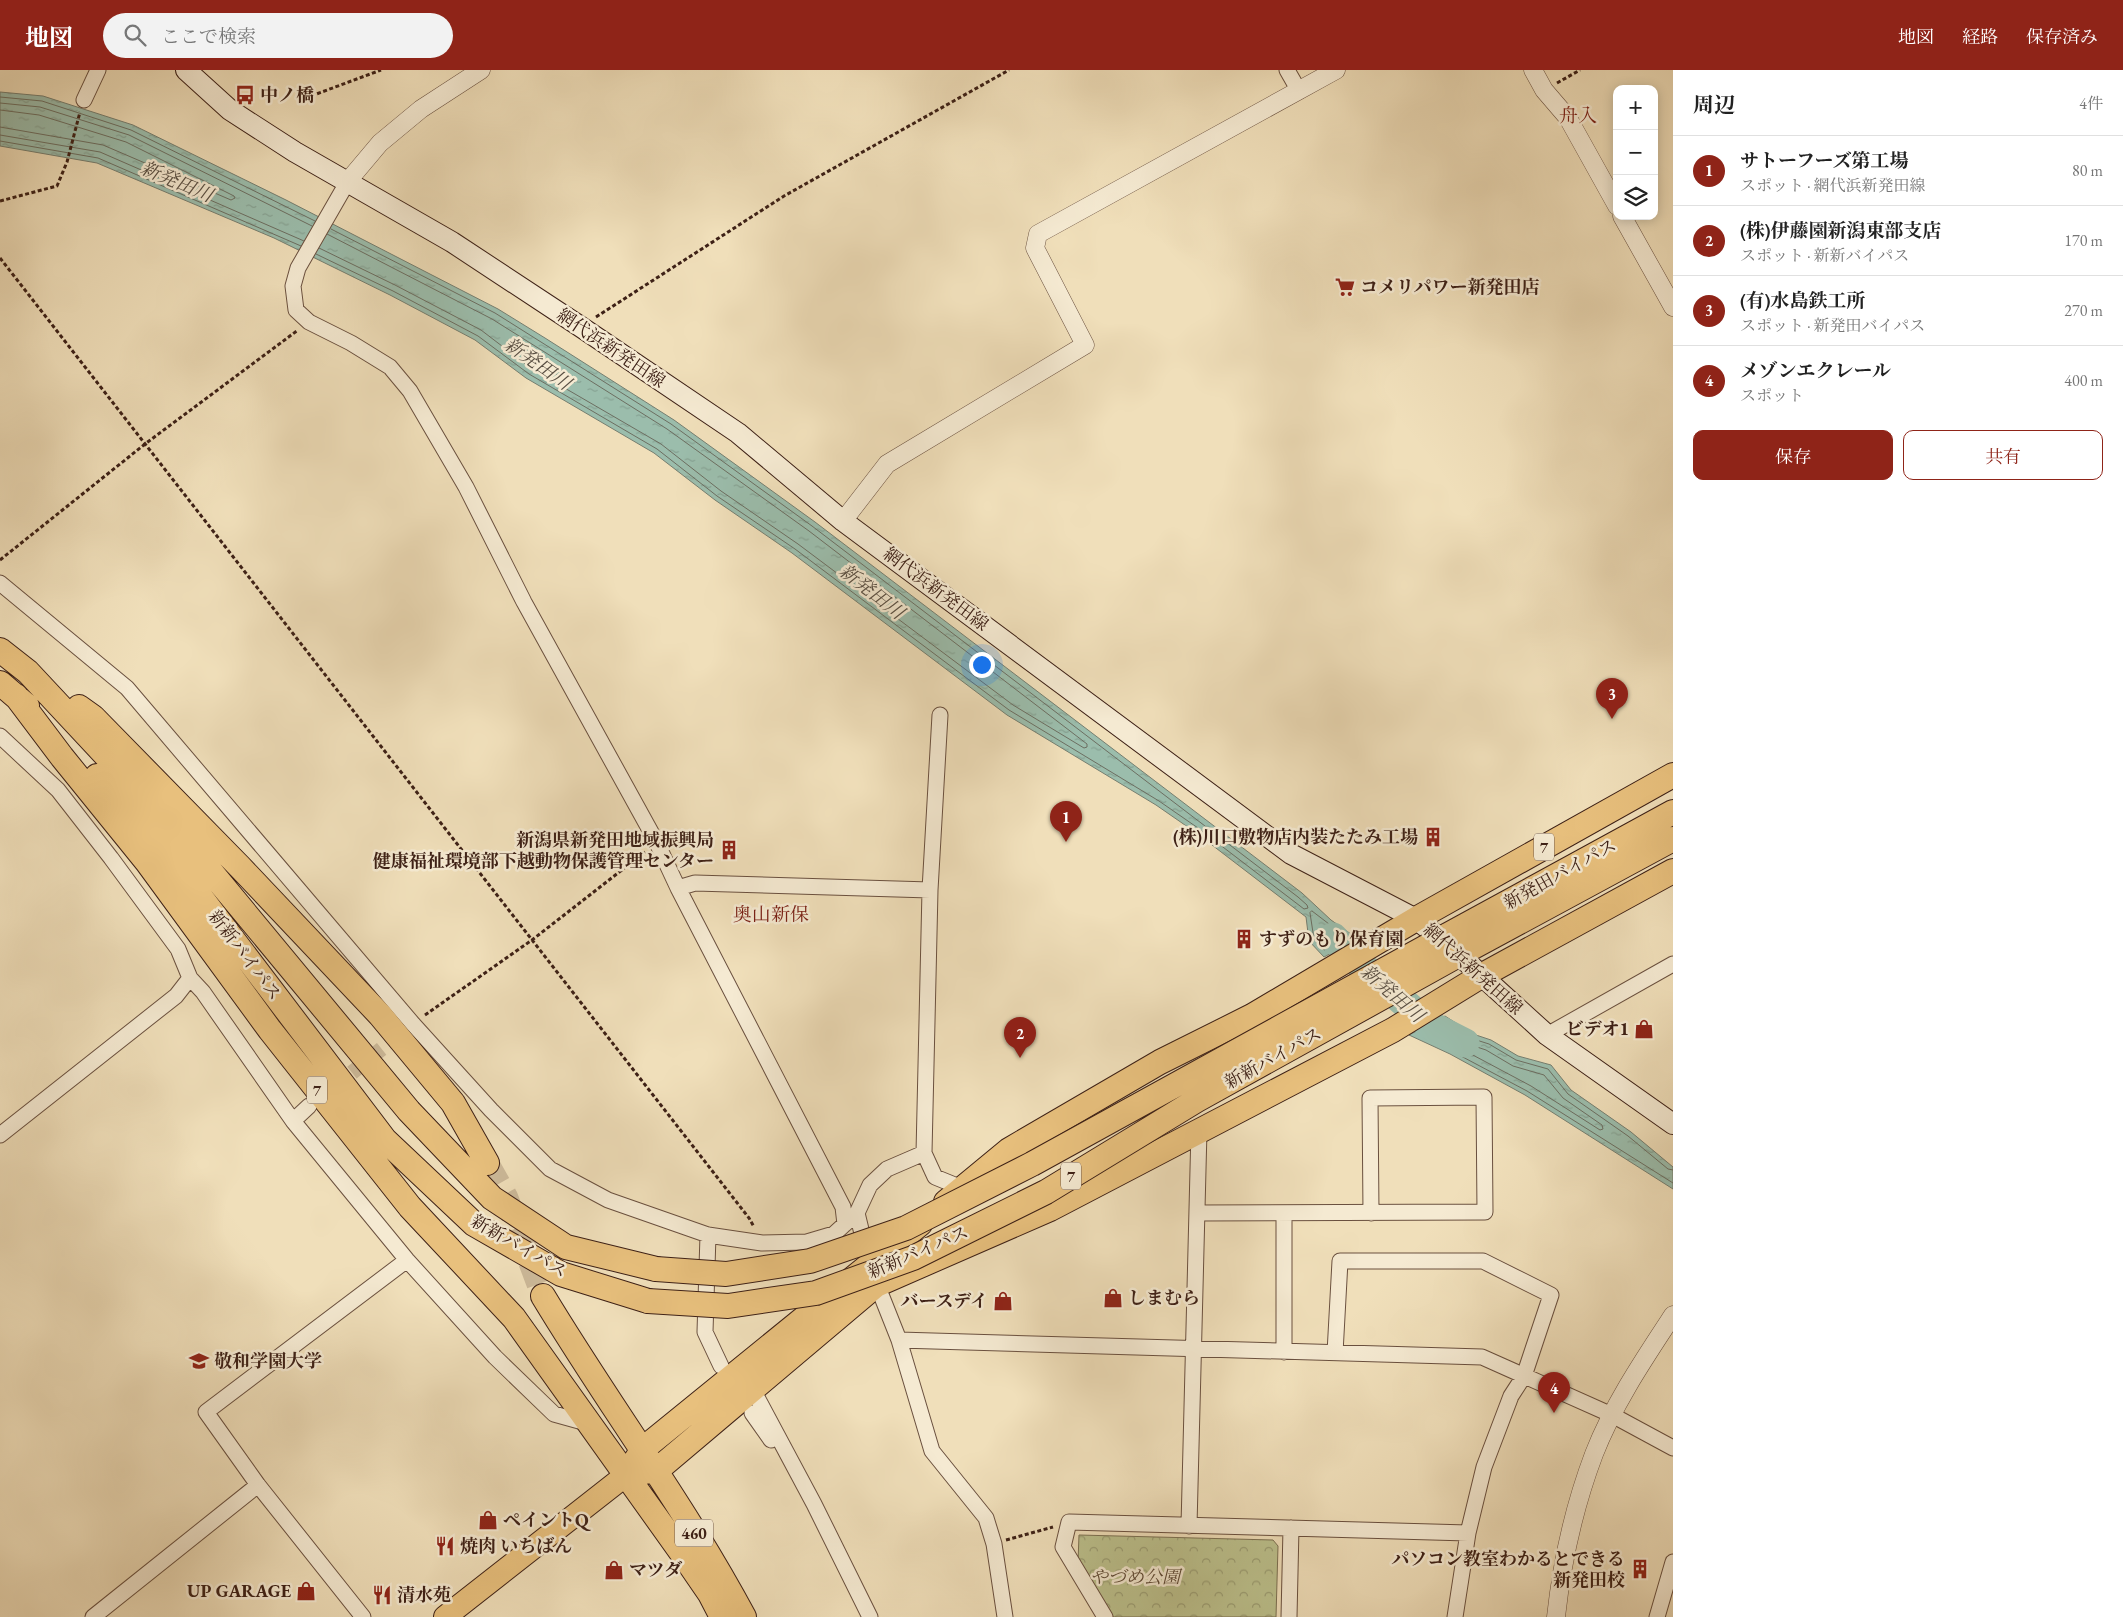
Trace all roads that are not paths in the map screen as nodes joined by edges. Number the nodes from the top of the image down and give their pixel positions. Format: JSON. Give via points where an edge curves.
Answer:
{"nodes":[{"id":1,"x":98,"y":70,"type":"edge"},
{"id":2,"x":186,"y":70,"type":"edge"},
{"id":3,"x":481,"y":70,"type":"edge"},
{"id":4,"x":1287,"y":70,"type":"edge"},
{"id":5,"x":1336,"y":70,"type":"edge"},
{"id":6,"x":1533,"y":70,"type":"edge"},
{"id":7,"x":1299,"y":91,"type":"junction"},
{"id":8,"x":84,"y":100,"type":"road end"},
{"id":9,"x":348,"y":181,"type":"junction"},
{"id":10,"x":1613,"y":199,"type":"edge"},
{"id":11,"x":1624,"y":220,"type":"edge"},
{"id":12,"x":1673,"y":307,"type":"edge"},
{"id":13,"x":843,"y":521,"type":"junction"},
{"id":14,"x":0,"y":583,"type":"edge"},
{"id":15,"x":0,"y":650,"type":"edge"},
{"id":16,"x":28,"y":672,"type":"junction"},
{"id":17,"x":8,"y":689,"type":"edge"},
{"id":18,"x":940,"y":715,"type":"dead end"},
{"id":19,"x":0,"y":736,"type":"edge"},
{"id":20,"x":1673,"y":775,"type":"edge"},
{"id":21,"x":1673,"y":812,"type":"edge"},
{"id":22,"x":1673,"y":839,"type":"edge"},
{"id":23,"x":1673,"y":871,"type":"edge"},
{"id":24,"x":678,"y":888,"type":"junction"},
{"id":25,"x":930,"y":890,"type":"junction"},
{"id":26,"x":1416,"y":919,"type":"junction"},
{"id":27,"x":1446,"y":936,"type":"joint"},
{"id":28,"x":1462,"y":953,"type":"joint"},
{"id":29,"x":1673,"y":964,"type":"edge"},
{"id":30,"x":1481,"y":976,"type":"junction"},
{"id":31,"x":190,"y":978,"type":"junction"},
{"id":32,"x":1547,"y":1035,"type":"junction"},
{"id":33,"x":309,"y":1106,"type":"dead end"},
{"id":34,"x":293,"y":1121,"type":"junction"},
{"id":35,"x":1673,"y":1124,"type":"edge"},
{"id":36,"x":1198,"y":1130,"type":"junction"},
{"id":37,"x":0,"y":1135,"type":"edge"},
{"id":38,"x":924,"y":1153,"type":"junction"},
{"id":39,"x":487,"y":1163,"type":"tunnel mouth"},
{"id":40,"x":962,"y":1188,"type":"junction"},
{"id":41,"x":857,"y":1213,"type":"junction"},
{"id":42,"x":1284,"y":1213,"type":"junction"},
{"id":43,"x":1371,"y":1213,"type":"junction"},
{"id":44,"x":1197,"y":1214,"type":"junction"},
{"id":45,"x":845,"y":1224,"type":"junction"},
{"id":46,"x":708,"y":1235,"type":"junction"},
{"id":47,"x":406,"y":1260,"type":"junction"},
{"id":48,"x":873,"y":1275,"type":"junction"},
{"id":49,"x":543,"y":1296,"type":"tunnel mouth"},
{"id":50,"x":1673,"y":1315,"type":"edge"},
{"id":51,"x":899,"y":1340,"type":"junction"},
{"id":52,"x":1193,"y":1350,"type":"junction"},
{"id":53,"x":1284,"y":1352,"type":"junction"},
{"id":54,"x":1335,"y":1353,"type":"junction"},
{"id":55,"x":720,"y":1366,"type":"dead end"},
{"id":56,"x":1524,"y":1376,"type":"junction"},
{"id":57,"x":752,"y":1388,"type":"junction"},
{"id":58,"x":752,"y":1413,"type":"dead end"},
{"id":59,"x":1612,"y":1415,"type":"junction"},
{"id":60,"x":590,"y":1424,"type":"junction"},
{"id":61,"x":1673,"y":1448,"type":"edge"},
{"id":62,"x":643,"y":1449,"type":"junction"},
{"id":63,"x":657,"y":1470,"type":"junction"},
{"id":64,"x":626,"y":1476,"type":"junction"},
{"id":65,"x":258,"y":1485,"type":"junction"},
{"id":66,"x":814,"y":1504,"type":"junction"},
{"id":67,"x":1189,"y":1526,"type":"junction"},
{"id":68,"x":1291,"y":1528,"type":"junction"},
{"id":69,"x":1468,"y":1533,"type":"junction"},
{"id":70,"x":1673,"y":1562,"type":"edge"},
{"id":71,"x":93,"y":1617,"type":"edge"},
{"id":72,"x":363,"y":1617,"type":"edge"},
{"id":73,"x":445,"y":1617,"type":"edge"},
{"id":74,"x":722,"y":1617,"type":"edge"},
{"id":75,"x":744,"y":1617,"type":"edge"},
{"id":76,"x":870,"y":1617,"type":"edge"},
{"id":77,"x":1005,"y":1617,"type":"edge"},
{"id":78,"x":1105,"y":1617,"type":"edge"},
{"id":79,"x":1289,"y":1617,"type":"edge"},
{"id":80,"x":1455,"y":1617,"type":"edge"},
{"id":81,"x":1556,"y":1617,"type":"edge"},
{"id":82,"x":1657,"y":1617,"type":"edge"}],
"edges":[{"from":1,"to":8,"type":"street"},
{"from":2,"to":9,"type":"main road","name":"網代浜新発田線","via":[[230,110]]},
{"from":3,"to":9,"type":"street","via":[[421,109],[380,143]]},
{"from":4,"to":7,"type":"street"},
{"from":5,"to":7,"type":"street"},
{"from":6,"to":10,"type":"street","via":[[1544,90],[1568,118]]},
{"from":7,"to":13,"type":"street","via":[[1038,234],[1035,248],[1085,345],[887,464]]},
{"from":9,"to":13,"type":"main road","name":"網代浜新発田線","via":[[452,242],[738,433]]},
{"from":9,"to":24,"type":"street","via":[[298,268],[293,286],[296,310],[309,322],[390,367],[410,391],[466,487]]},
{"from":11,"to":12,"type":"street"},
{"from":13,"to":26,"type":"main road","name":"網代浜新発田線","via":[[1291,854]]},
{"from":14,"to":46,"type":"street","via":[[127,688],[411,1026],[550,1169],[608,1200]]},
{"from":15,"to":16,"type":"highway","name":"新新バイパス","number":"7"},
{"from":16,"to":27,"type":"highway","name":"新新バイパス","number":"7","bridge":true,"via":[[183,838],[409,1111],[492,1198],[566,1247],[656,1269],[726,1274],[810,1261],[906,1228],[1032,1164]]},
{"from":16,"to":39,"type":"highway","number":"7","via":[[92,717],[373,1008],[453,1103]]},
{"from":17,"to":28,"type":"highway","name":"新新バイパス","number":"7","bridge":true,"via":[[70,745],[182,872],[385,1140],[474,1224],[561,1274],[648,1301],[728,1306],[816,1293],[913,1258],[1046,1192],[1197,1100]]},
{"from":17,"to":60,"type":"highway","number":"7","via":[[147,862],[270,1030],[410,1208],[514,1318]]},
{"from":18,"to":25,"type":"street"},
{"from":19,"to":31,"type":"street","via":[[58,790],[178,950]]},
{"from":20,"to":26,"type":"highway","number":"7"},
{"from":21,"to":27,"type":"highway","name":"新発田バイパス","number":"7"},
{"from":22,"to":28,"type":"highway","name":"新発田バイパス","number":"7"},
{"from":23,"to":30,"type":"highway","number":"7"},
{"from":24,"to":25,"type":"street","via":[[695,882]]},
{"from":24,"to":45,"type":"street","via":[[843,1208]]},
{"from":25,"to":38,"type":"street"},
{"from":26,"to":30,"type":"main road","name":"網代浜新発田線"},
{"from":26,"to":40,"type":"highway","number":"7","via":[[1252,1016],[1160,1062],[1009,1150]]},
{"from":29,"to":32,"type":"street"},
{"from":30,"to":32,"type":"main road","name":"網代浜新発田線"},
{"from":30,"to":36,"type":"highway","number":"7","via":[[1393,1030]]},
{"from":31,"to":34,"type":"street"},
{"from":31,"to":37,"type":"street","via":[[176,996]]},
{"from":32,"to":35,"type":"main road","name":"網代浜新発田線"},
{"from":33,"to":34,"type":"street"},
{"from":34,"to":47,"type":"street"},
{"from":36,"to":44,"type":"street"},
{"from":36,"to":48,"type":"highway","number":"7","via":[[1050,1209]]},
{"from":38,"to":40,"type":"street","via":[[935,1177]]},
{"from":38,"to":41,"type":"street","via":[[887,1169],[870,1185]]},
{"from":40,"to":48,"type":"highway","number":"7"},
{"from":41,"to":45,"type":"street"},
{"from":41,"to":48,"type":"street"},
{"from":42,"to":43,"type":"street"},
{"from":42,"to":44,"type":"street"},
{"from":42,"to":53,"type":"street"},
{"from":43,"to":43,"type":"street","via":[[1485,1212],[1484,1097],[1370,1098]]},
{"from":44,"to":52,"type":"street"},
{"from":45,"to":46,"type":"street","via":[[834,1234],[807,1242],[762,1243]]},
{"from":46,"to":55,"type":"street","via":[[704,1332]]},
{"from":47,"to":60,"type":"street","via":[[495,1357],[554,1414]]},
{"from":47,"to":65,"type":"street","via":[[206,1412]]},
{"from":48,"to":51,"type":"street"},
{"from":48,"to":57,"type":"highway","number":"7"},
{"from":48,"to":62,"type":"highway","number":"7"},
{"from":49,"to":62,"type":"highway","via":[[583,1362]]},
{"from":50,"to":59,"type":"street"},
{"from":51,"to":52,"type":"street"},
{"from":51,"to":77,"type":"street","via":[[932,1451],[986,1518],[994,1544]]},
{"from":52,"to":53,"type":"street"},
{"from":52,"to":67,"type":"street"},
{"from":53,"to":54,"type":"street"},
{"from":54,"to":56,"type":"street","via":[[1482,1357]]},
{"from":54,"to":56,"type":"street","via":[[1340,1261],[1483,1261],[1551,1295]]},
{"from":56,"to":59,"type":"street"},
{"from":56,"to":69,"type":"street","via":[[1511,1396],[1484,1466]]},
{"from":57,"to":63,"type":"highway","number":"7"},
{"from":57,"to":66,"type":"street"},
{"from":58,"to":66,"type":"street"},
{"from":59,"to":61,"type":"street"},
{"from":59,"to":81,"type":"street","via":[[1573,1518],[1560,1578]]},
{"from":60,"to":64,"type":"highway","number":"7"},
{"from":62,"to":63,"type":"highway","number":"460"},
{"from":62,"to":64,"type":"highway","number":"7"},
{"from":63,"to":64,"type":"highway","number":"7"},
{"from":63,"to":75,"type":"highway","number":"460"},
{"from":64,"to":73,"type":"main road"},
{"from":64,"to":74,"type":"highway","number":"460","via":[[710,1594]]},
{"from":65,"to":71,"type":"street"},
{"from":65,"to":72,"type":"street"},
{"from":66,"to":76,"type":"street"},
{"from":67,"to":68,"type":"street"},
{"from":67,"to":78,"type":"street","via":[[1069,1522],[1063,1547]]},
{"from":68,"to":69,"type":"street"},
{"from":68,"to":79,"type":"street"},
{"from":69,"to":80,"type":"street"},
{"from":70,"to":82,"type":"street"}]}
